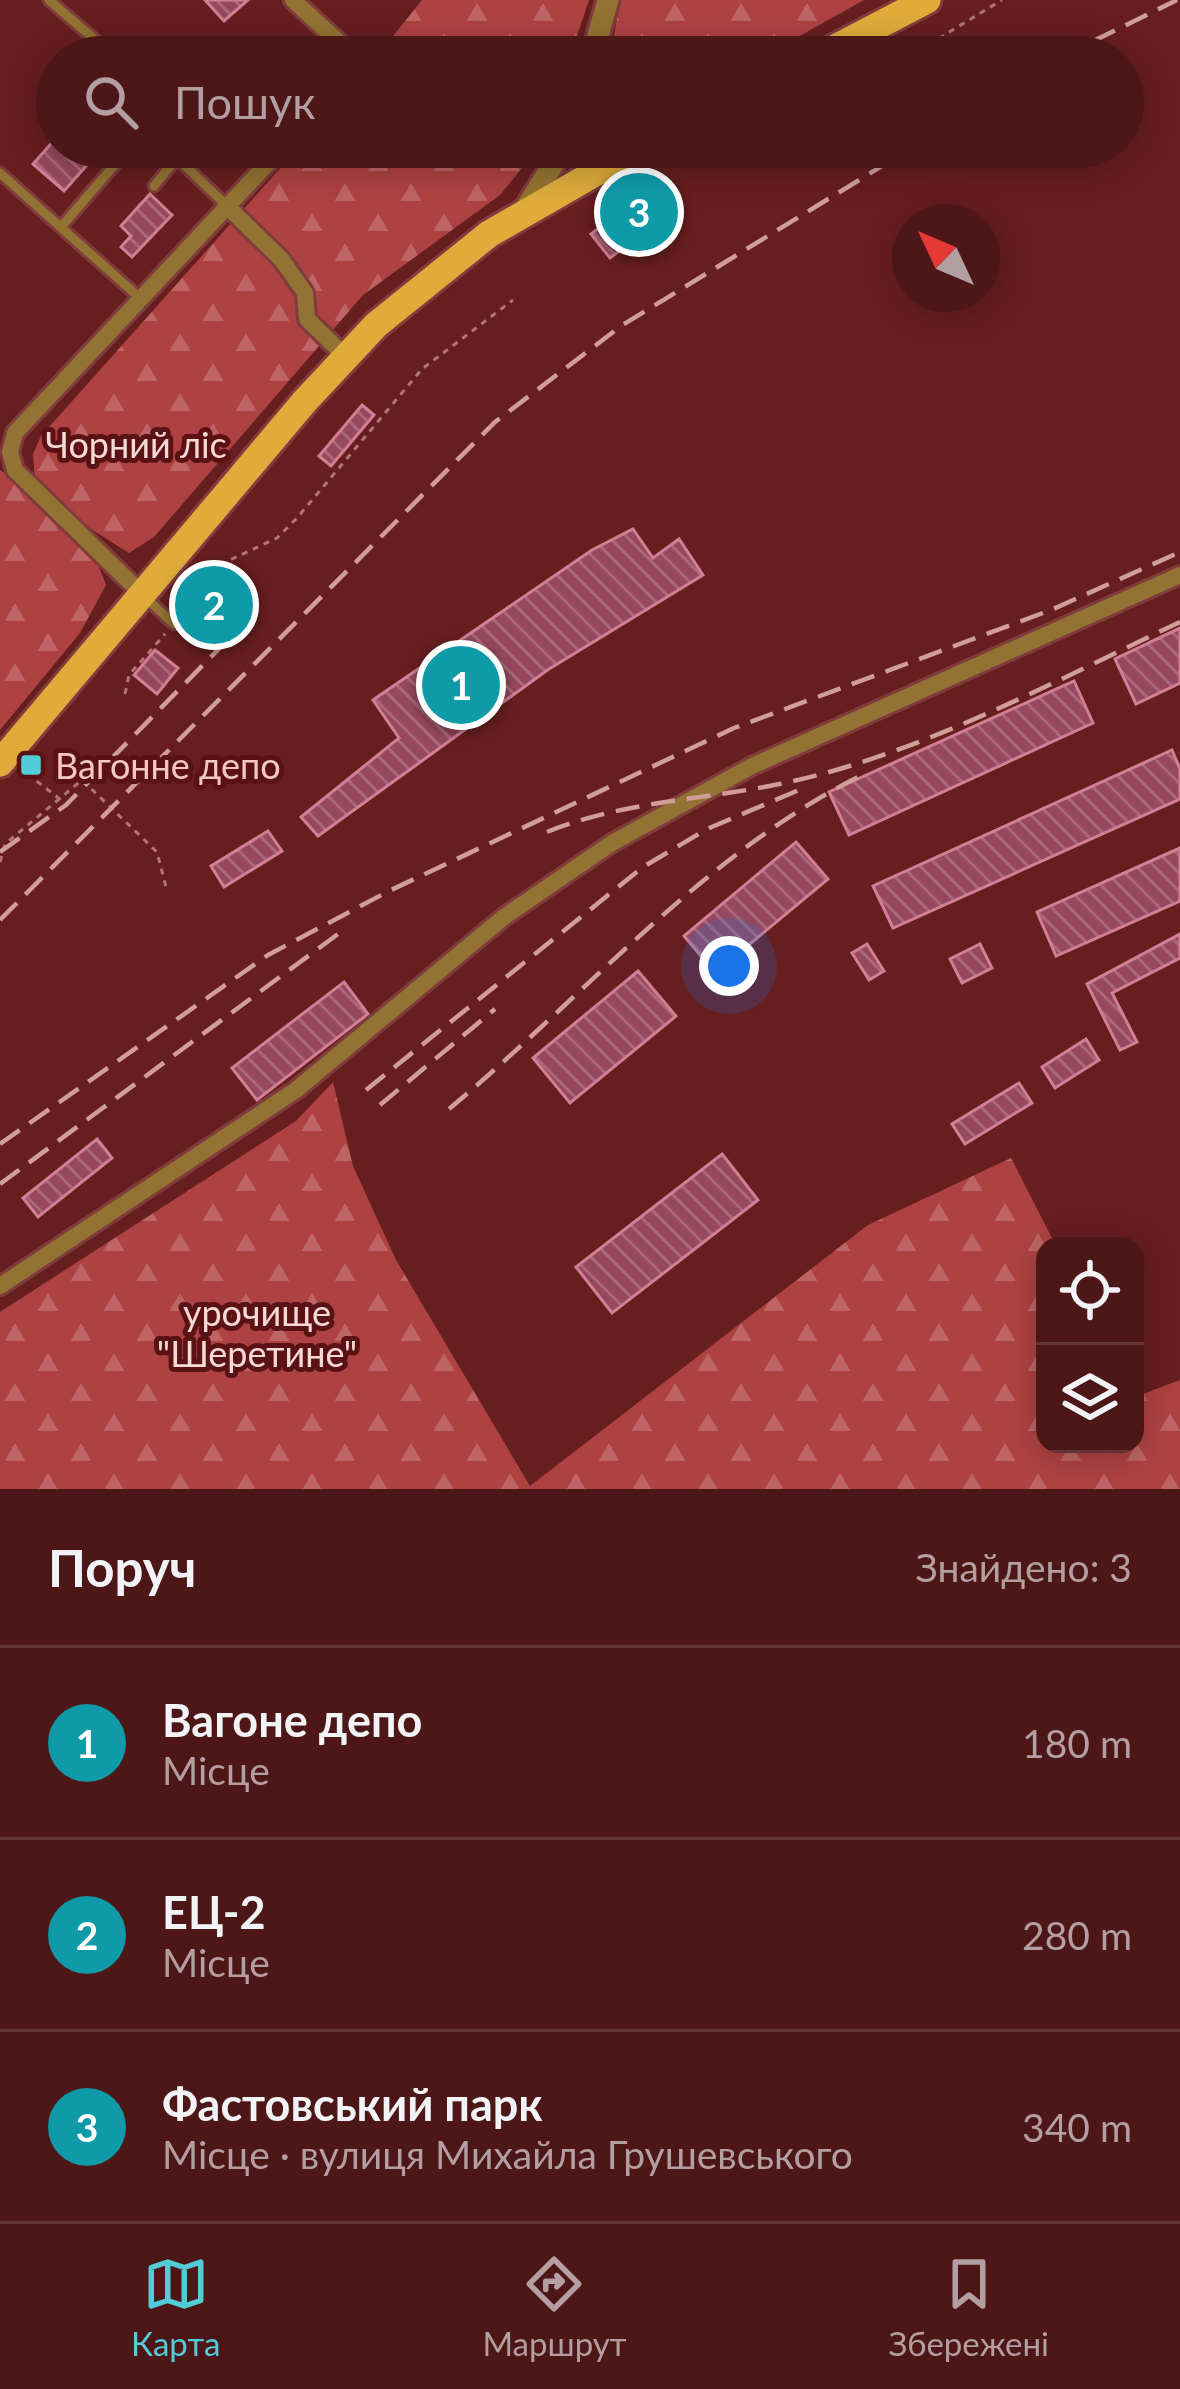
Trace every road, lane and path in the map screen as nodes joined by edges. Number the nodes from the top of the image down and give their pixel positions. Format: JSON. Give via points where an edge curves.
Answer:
{"nodes":[{"id":1,"x":49,"y":0,"type":"edge"},
{"id":2,"x":293,"y":0,"type":"edge"},
{"id":3,"x":608,"y":0,"type":"edge"},
{"id":4,"x":927,"y":0,"type":"edge"},
{"id":5,"x":1002,"y":0,"type":"edge"},
{"id":6,"x":91,"y":36,"type":"edge"},
{"id":7,"x":332,"y":36,"type":"edge"},
{"id":8,"x":598,"y":36,"type":"edge"},
{"id":9,"x":858,"y":36,"type":"edge"},
{"id":10,"x":943,"y":36,"type":"edge"},
{"id":11,"x":112,"y":168,"type":"edge"},
{"id":12,"x":169,"y":168,"type":"edge"},
{"id":13,"x":187,"y":168,"type":"edge"},
{"id":14,"x":264,"y":168,"type":"edge"},
{"id":15,"x":550,"y":168,"type":"edge"},
{"id":16,"x":602,"y":168,"type":"edge"},
{"id":17,"x":0,"y":173,"type":"edge"},
{"id":18,"x":154,"y":186,"type":"dead end"},
{"id":19,"x":228,"y":207,"type":"junction"},
{"id":20,"x":524,"y":211,"type":"junction"},
{"id":21,"x":61,"y":227,"type":"junction"},
{"id":22,"x":141,"y":299,"type":"junction"},
{"id":23,"x":513,"y":300,"type":"dead end"},
{"id":24,"x":345,"y":356,"type":"junction"},
{"id":25,"x":1180,"y":575,"type":"edge"},
{"id":26,"x":143,"y":595,"type":"junction"},
{"id":27,"x":173,"y":624,"type":"junction"},
{"id":28,"x":125,"y":694,"type":"dead end"},
{"id":29,"x":0,"y":764,"type":"edge"},
{"id":30,"x":31,"y":764,"type":"dead end"},
{"id":31,"x":76,"y":766,"type":"dead end"},
{"id":32,"x":82,"y":780,"type":"junction"},
{"id":33,"x":62,"y":801,"type":"junction"},
{"id":34,"x":0,"y":862,"type":"edge"},
{"id":35,"x":167,"y":891,"type":"dead end"},
{"id":36,"x":0,"y":1286,"type":"edge"}],
"edges":[{"from":1,"to":6,"type":"lane"},
{"from":2,"to":7,"type":"street"},
{"from":3,"to":8,"type":"street"},
{"from":4,"to":9,"type":"main road"},
{"from":5,"to":10,"type":"path"},
{"from":11,"to":21,"type":"lane"},
{"from":12,"to":18,"type":"lane"},
{"from":13,"to":19,"type":"lane"},
{"from":14,"to":19,"type":"street"},
{"from":15,"to":20,"type":"street"},
{"from":16,"to":20,"type":"main road"},
{"from":17,"to":21,"type":"lane"},
{"from":19,"to":22,"type":"street"},
{"from":19,"to":24,"type":"street","via":[[281,260],[305,293],[307,319]]},
{"from":20,"to":24,"type":"main road","via":[[408,296]]},
{"from":21,"to":22,"type":"lane"},
{"from":22,"to":26,"type":"street","via":[[15,434],[10,452],[15,470]]},
{"from":23,"to":27,"type":"path","via":[[422,369],[297,518],[277,538],[230,560]]},
{"from":24,"to":26,"type":"main road"},
{"from":25,"to":36,"type":"street","via":[[752,766],[612,843],[504,917],[296,1090]]},
{"from":26,"to":27,"type":"lane"},
{"from":26,"to":29,"type":"main road"},
{"from":27,"to":28,"type":"path","via":[[129,675]]},
{"from":30,"to":33,"type":"path","via":[[25,772]]},
{"from":31,"to":32,"type":"path"},
{"from":32,"to":33,"type":"path"},
{"from":32,"to":35,"type":"path","via":[[158,852]]},
{"from":33,"to":34,"type":"path","via":[[5,844]]}]}
